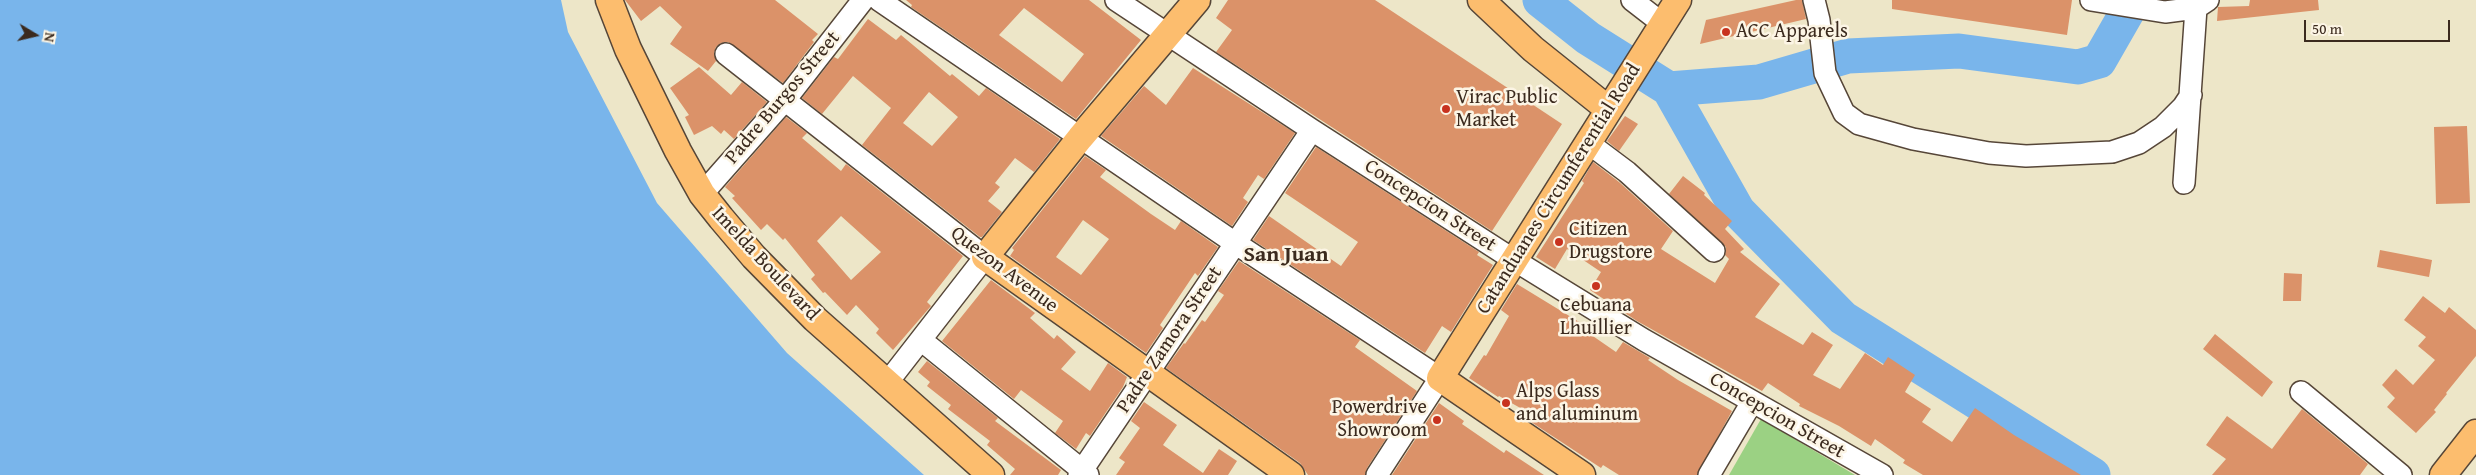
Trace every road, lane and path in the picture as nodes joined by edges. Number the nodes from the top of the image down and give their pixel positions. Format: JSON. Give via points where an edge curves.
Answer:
{"nodes":[{"id":1,"x":609,"y":0,"type":"edge"},
{"id":2,"x":863,"y":0,"type":"edge"},
{"id":3,"x":879,"y":0,"type":"edge"},
{"id":4,"x":1116,"y":0,"type":"edge"},
{"id":5,"x":1197,"y":0,"type":"edge"},
{"id":6,"x":1482,"y":0,"type":"edge"},
{"id":7,"x":1632,"y":0,"type":"edge"},
{"id":8,"x":1678,"y":0,"type":"edge"},
{"id":9,"x":1814,"y":0,"type":"edge"},
{"id":10,"x":2091,"y":0,"type":"edge"},
{"id":11,"x":2203,"y":4,"type":"edge"},
{"id":12,"x":1660,"y":28,"type":"junction"},
{"id":13,"x":1169,"y":34,"type":"junction"},
{"id":14,"x":726,"y":54,"type":"dead end"},
{"id":15,"x":2191,"y":95,"type":"junction"},
{"id":16,"x":785,"y":100,"type":"junction"},
{"id":17,"x":1613,"y":100,"type":"junction"},
{"id":18,"x":1312,"y":130,"type":"junction"},
{"id":19,"x":1080,"y":138,"type":"junction"},
{"id":20,"x":1587,"y":142,"type":"junction"},
{"id":21,"x":2184,"y":183,"type":"dead end"},
{"id":22,"x":702,"y":194,"type":"junction"},
{"id":23,"x":1235,"y":243,"type":"junction"},
{"id":24,"x":1714,"y":251,"type":"dead end"},
{"id":25,"x":985,"y":258,"type":"junction"},
{"id":26,"x":1514,"y":260,"type":"junction"},
{"id":27,"x":921,"y":340,"type":"junction"},
{"id":28,"x":1147,"y":374,"type":"junction"},
{"id":29,"x":1440,"y":378,"type":"junction"},
{"id":30,"x":887,"y":384,"type":"junction"},
{"id":31,"x":2301,"y":392,"type":"dead end"},
{"id":32,"x":1752,"y":402,"type":"junction"},
{"id":33,"x":2476,"y":433,"type":"edge"},
{"id":34,"x":1083,"y":474,"type":"edge"},
{"id":35,"x":991,"y":475,"type":"edge"},
{"id":36,"x":1291,"y":475,"type":"edge"},
{"id":37,"x":1377,"y":475,"type":"edge"},
{"id":38,"x":1582,"y":475,"type":"edge"},
{"id":39,"x":1709,"y":475,"type":"edge"},
{"id":40,"x":1882,"y":475,"type":"edge"},
{"id":41,"x":2401,"y":475,"type":"edge"},
{"id":42,"x":2443,"y":475,"type":"edge"}],
"edges":[{"from":1,"to":22,"type":"main road","name":"Imelda Boulevard","via":[[628,49]]},
{"from":2,"to":16,"type":"street","name":"Padre Burgos Street"},
{"from":3,"to":19,"type":"street"},
{"from":4,"to":13,"type":"street","name":"Concepcion Street"},
{"from":5,"to":13,"type":"main road"},
{"from":6,"to":17,"type":"main road","via":[[1534,49]]},
{"from":7,"to":12,"type":"street"},
{"from":8,"to":12,"type":"main road","name":"Catanduanes Circumferential Road"},
{"from":9,"to":15,"type":"street","via":[[1825,72],[1844,113],[1859,124],[1913,139],[1989,153],[2026,156],[2097,154],[2126,148],[2163,127]]},
{"from":10,"to":11,"type":"street","via":[[2165,12]]},
{"from":11,"to":15,"type":"street"},
{"from":12,"to":17,"type":"main road","name":"Catanduanes Circumferential Road"},
{"from":13,"to":18,"type":"street","name":"Concepcion Street"},
{"from":13,"to":19,"type":"main road"},
{"from":14,"to":16,"type":"street","name":"Quezon Avenue"},
{"from":15,"to":21,"type":"street"},
{"from":16,"to":22,"type":"street","name":"Padre Burgos Street"},
{"from":16,"to":25,"type":"street","name":"Quezon Avenue"},
{"from":17,"to":20,"type":"main road","name":"Catanduanes Circumferential Road"},
{"from":18,"to":23,"type":"street","name":"Padre Zamora Street"},
{"from":18,"to":26,"type":"street","name":"Concepcion Street"},
{"from":19,"to":23,"type":"street"},
{"from":19,"to":25,"type":"main road"},
{"from":20,"to":24,"type":"street","via":[[1627,172]]},
{"from":20,"to":26,"type":"main road","name":"Catanduanes Circumferential Road"},
{"from":22,"to":30,"type":"main road","name":"Imelda Boulevard","via":[[754,257]]},
{"from":23,"to":28,"type":"street","name":"Padre Zamora Street"},
{"from":23,"to":29,"type":"street"},
{"from":25,"to":27,"type":"street"},
{"from":25,"to":28,"type":"main road","name":"Quezon Avenue"},
{"from":26,"to":29,"type":"main road","name":"Catanduanes Circumferential Road"},
{"from":26,"to":32,"type":"street","name":"Concepcion Street"},
{"from":27,"to":30,"type":"street"},
{"from":27,"to":34,"type":"street"},
{"from":28,"to":34,"type":"street","name":"Padre Zamora Street"},
{"from":28,"to":36,"type":"main road","name":"Quezon Avenue"},
{"from":29,"to":37,"type":"street"},
{"from":29,"to":38,"type":"main road"},
{"from":30,"to":35,"type":"main road","name":"Imelda Boulevard"},
{"from":31,"to":41,"type":"street"},
{"from":32,"to":39,"type":"street"},
{"from":32,"to":40,"type":"street","name":"Concepcion Street"},
{"from":33,"to":42,"type":"main road"}]}
